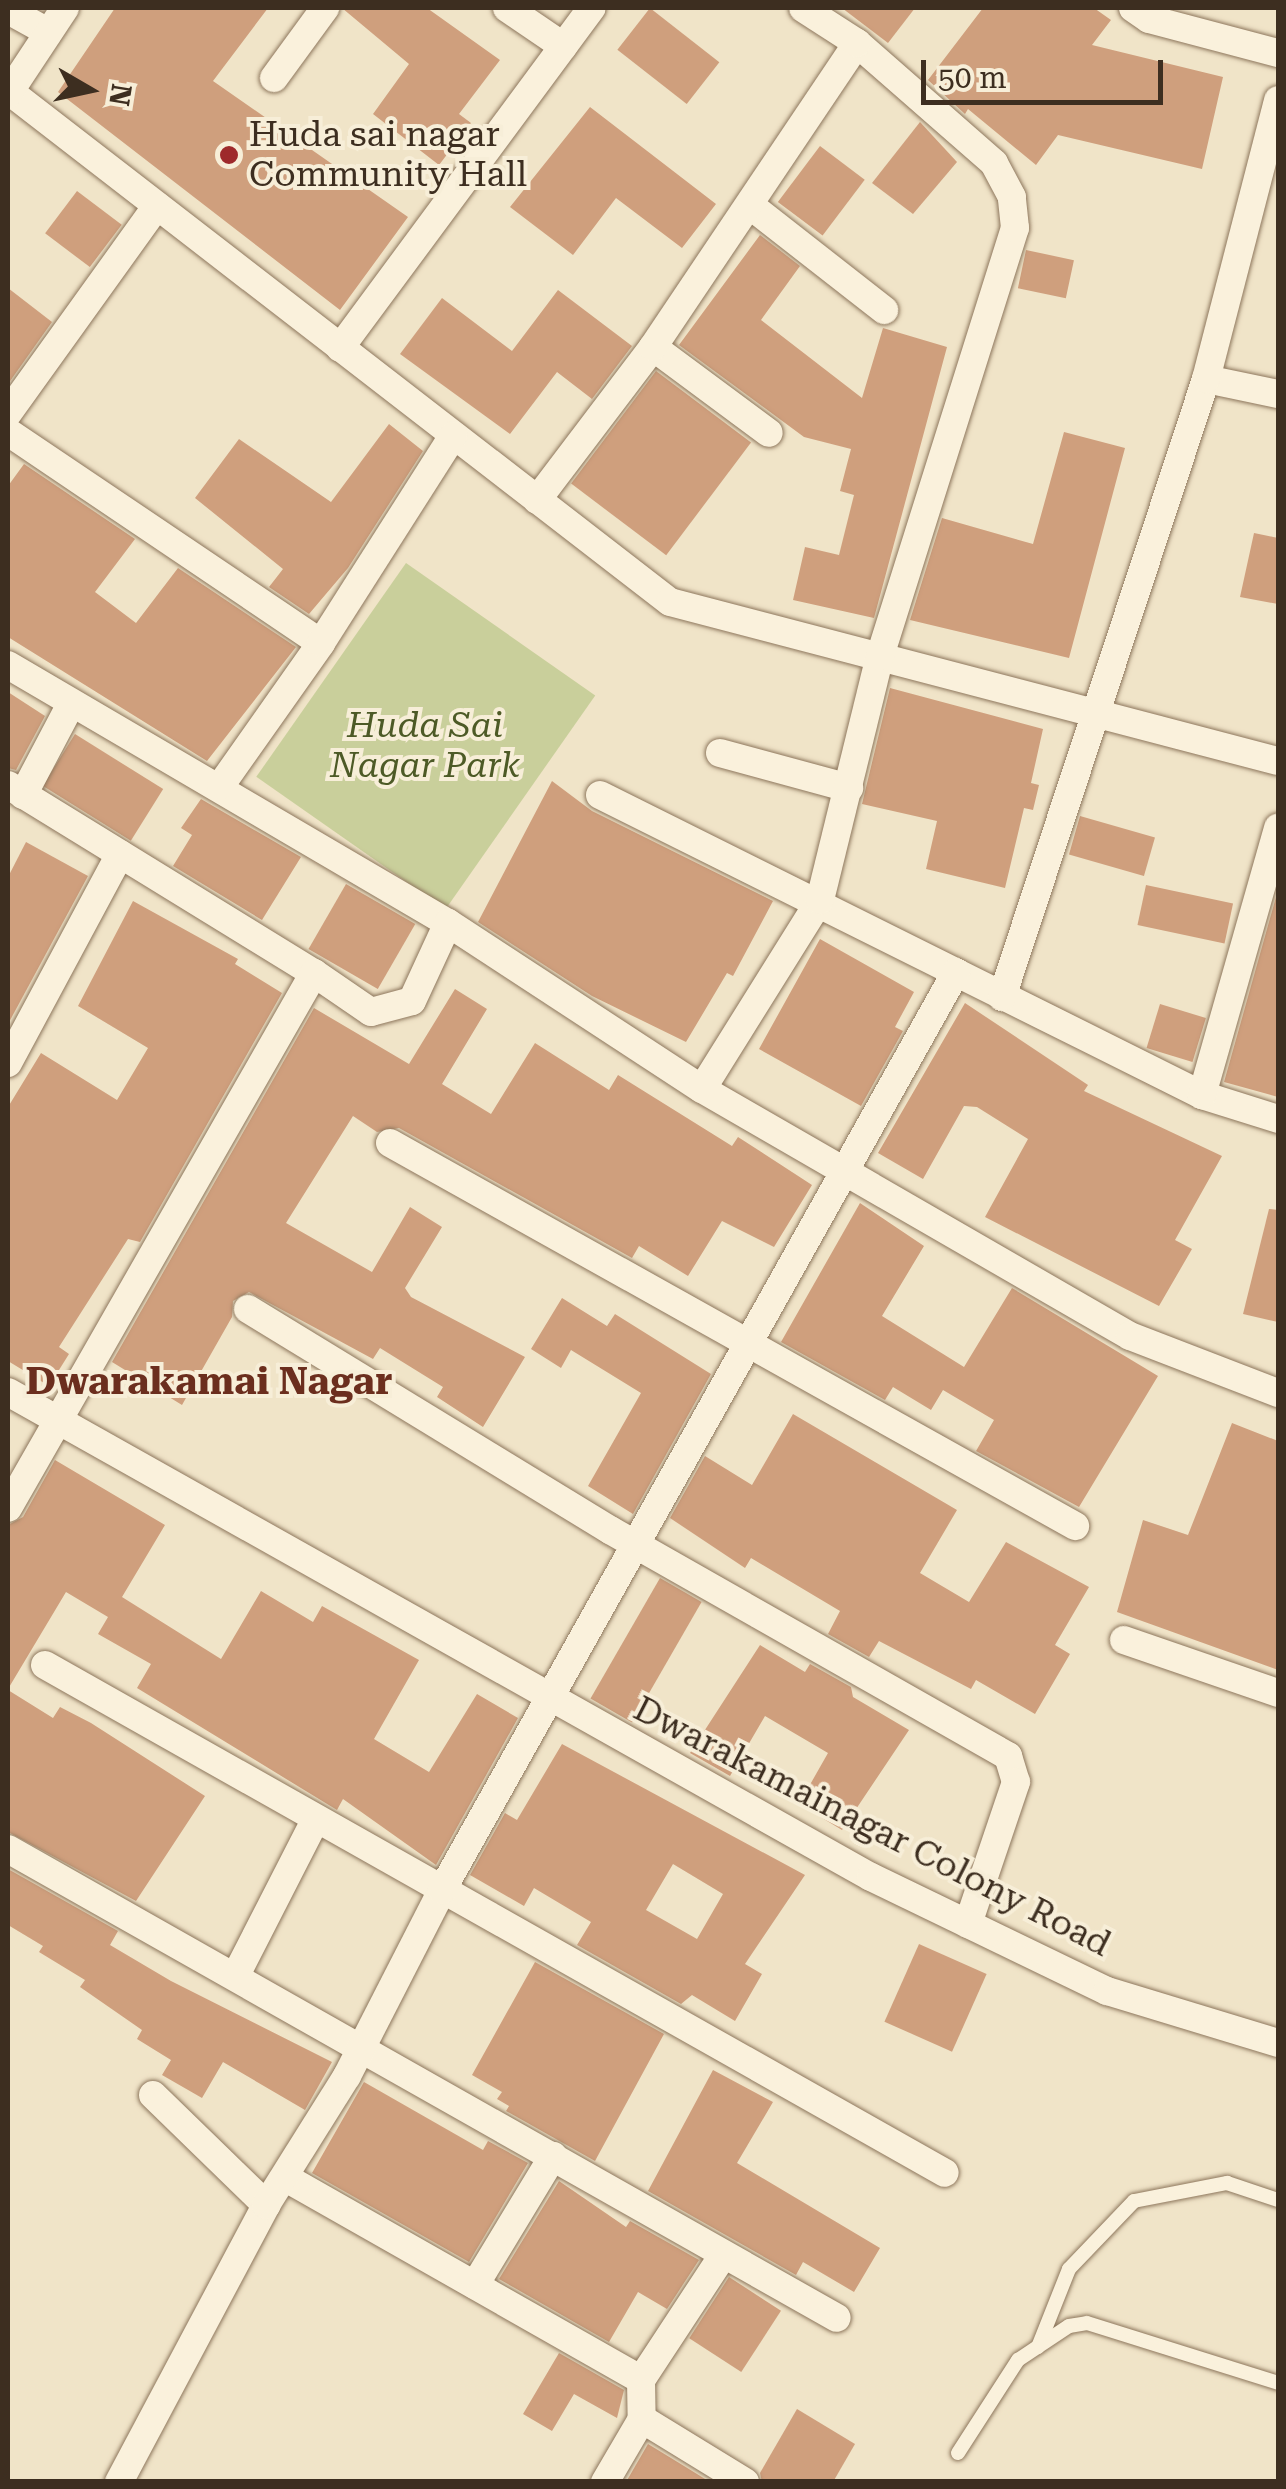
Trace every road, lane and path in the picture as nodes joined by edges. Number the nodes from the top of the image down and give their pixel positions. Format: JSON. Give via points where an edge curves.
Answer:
{"nodes":[{"id":1,"x":65,"y":8,"type":"edge"},
{"id":2,"x":325,"y":8,"type":"edge"},
{"id":3,"x":507,"y":8,"type":"edge"},
{"id":4,"x":592,"y":8,"type":"edge"},
{"id":5,"x":803,"y":8,"type":"edge"},
{"id":6,"x":1134,"y":8,"type":"edge"},
{"id":7,"x":8,"y":10,"type":"edge"},
{"id":8,"x":48,"y":32,"type":"junction"},
{"id":9,"x":856,"y":43,"type":"junction"},
{"id":10,"x":563,"y":46,"type":"junction"},
{"id":11,"x":1278,"y":53,"type":"edge"},
{"id":12,"x":274,"y":78,"type":"dead end"},
{"id":13,"x":8,"y":92,"type":"edge"},
{"id":14,"x":1278,"y":100,"type":"edge"},
{"id":15,"x":157,"y":206,"type":"junction"},
{"id":16,"x":750,"y":206,"type":"junction"},
{"id":17,"x":884,"y":310,"type":"dead end"},
{"id":18,"x":654,"y":347,"type":"junction"},
{"id":19,"x":340,"y":348,"type":"junction"},
{"id":20,"x":1206,"y":379,"type":"junction"},
{"id":21,"x":1278,"y":394,"type":"edge"},
{"id":22,"x":8,"y":413,"type":"edge"},
{"id":23,"x":8,"y":432,"type":"edge"},
{"id":24,"x":770,"y":433,"type":"dead end"},
{"id":25,"x":454,"y":436,"type":"junction"},
{"id":26,"x":537,"y":500,"type":"junction"},
{"id":27,"x":321,"y":643,"type":"junction"},
{"id":28,"x":880,"y":656,"type":"junction"},
{"id":29,"x":8,"y":665,"type":"edge"},
{"id":30,"x":71,"y":704,"type":"junction"},
{"id":31,"x":1100,"y":712,"type":"junction"},
{"id":32,"x":720,"y":753,"type":"dead end"},
{"id":33,"x":1278,"y":761,"type":"edge"},
{"id":34,"x":221,"y":784,"type":"junction"},
{"id":35,"x":849,"y":788,"type":"junction"},
{"id":36,"x":16,"y":790,"type":"edge"},
{"id":37,"x":600,"y":795,"type":"dead end"},
{"id":38,"x":1278,"y":828,"type":"edge"},
{"id":39,"x":120,"y":854,"type":"junction"},
{"id":40,"x":820,"y":900,"type":"junction"},
{"id":41,"x":448,"y":923,"type":"junction"},
{"id":42,"x":956,"y":972,"type":"junction"},
{"id":43,"x":314,"y":973,"type":"junction"},
{"id":44,"x":1002,"y":997,"type":"junction"},
{"id":45,"x":8,"y":1063,"type":"edge"},
{"id":46,"x":702,"y":1089,"type":"junction"},
{"id":47,"x":1202,"y":1095,"type":"junction"},
{"id":48,"x":1278,"y":1119,"type":"edge"},
{"id":49,"x":390,"y":1143,"type":"dead end"},
{"id":50,"x":844,"y":1171,"type":"junction"},
{"id":51,"x":248,"y":1308,"type":"dead end"},
{"id":52,"x":748,"y":1343,"type":"junction"},
{"id":53,"x":8,"y":1392,"type":"edge"},
{"id":54,"x":1278,"y":1393,"type":"edge"},
{"id":55,"x":57,"y":1422,"type":"junction"},
{"id":56,"x":8,"y":1508,"type":"edge"},
{"id":57,"x":1075,"y":1526,"type":"dead end"},
{"id":58,"x":636,"y":1542,"type":"junction"},
{"id":59,"x":1124,"y":1640,"type":"dead end"},
{"id":60,"x":45,"y":1666,"type":"dead end"},
{"id":61,"x":1278,"y":1694,"type":"edge"},
{"id":62,"x":550,"y":1702,"type":"junction"},
{"id":63,"x":316,"y":1819,"type":"junction"},
{"id":64,"x":8,"y":1849,"type":"edge"},
{"id":65,"x":442,"y":1890,"type":"junction"},
{"id":66,"x":968,"y":1924,"type":"junction"},
{"id":67,"x":236,"y":1975,"type":"junction"},
{"id":68,"x":1278,"y":2043,"type":"edge"},
{"id":69,"x":364,"y":2044,"type":"junction"},
{"id":70,"x":153,"y":2094,"type":"dead end"},
{"id":71,"x":554,"y":2156,"type":"junction"},
{"id":72,"x":945,"y":2173,"type":"dead end"},
{"id":73,"x":286,"y":2178,"type":"junction"},
{"id":74,"x":1278,"y":2200,"type":"edge"},
{"id":75,"x":266,"y":2205,"type":"junction"},
{"id":76,"x":723,"y":2254,"type":"junction"},
{"id":77,"x":475,"y":2285,"type":"junction"},
{"id":78,"x":838,"y":2318,"type":"dead end"},
{"id":79,"x":1038,"y":2346,"type":"junction"},
{"id":80,"x":641,"y":2380,"type":"junction"},
{"id":81,"x":1278,"y":2382,"type":"edge"},
{"id":82,"x":642,"y":2419,"type":"junction"},
{"id":83,"x":958,"y":2453,"type":"dead end"},
{"id":84,"x":120,"y":2482,"type":"edge"},
{"id":85,"x":605,"y":2482,"type":"edge"},
{"id":86,"x":745,"y":2482,"type":"edge"}],
"edges":[{"from":1,"to":8,"type":"street"},
{"from":2,"to":12,"type":"street"},
{"from":3,"to":10,"type":"street"},
{"from":4,"to":10,"type":"street"},
{"from":5,"to":9,"type":"street"},
{"from":6,"to":11,"type":"street","via":[[1149,19]]},
{"from":7,"to":8,"type":"street"},
{"from":8,"to":13,"type":"street"},
{"from":9,"to":16,"type":"street"},
{"from":9,"to":28,"type":"street","via":[[994,163],[1012,197],[1015,228]]},
{"from":10,"to":19,"type":"street"},
{"from":13,"to":15,"type":"street"},
{"from":14,"to":20,"type":"street"},
{"from":15,"to":19,"type":"street"},
{"from":15,"to":22,"type":"street"},
{"from":16,"to":17,"type":"street"},
{"from":16,"to":18,"type":"street"},
{"from":18,"to":24,"type":"street"},
{"from":18,"to":26,"type":"street"},
{"from":19,"to":25,"type":"street"},
{"from":20,"to":21,"type":"street"},
{"from":20,"to":31,"type":"street"},
{"from":23,"to":27,"type":"street"},
{"from":25,"to":26,"type":"street"},
{"from":25,"to":27,"type":"street"},
{"from":26,"to":28,"type":"street","via":[[670,602]]},
{"from":27,"to":34,"type":"street"},
{"from":28,"to":31,"type":"street"},
{"from":28,"to":35,"type":"street"},
{"from":29,"to":30,"type":"street"},
{"from":30,"to":34,"type":"street"},
{"from":30,"to":36,"type":"street"},
{"from":31,"to":33,"type":"street"},
{"from":31,"to":44,"type":"street"},
{"from":32,"to":35,"type":"street"},
{"from":34,"to":41,"type":"street"},
{"from":35,"to":40,"type":"street"},
{"from":36,"to":39,"type":"street"},
{"from":37,"to":40,"type":"street"},
{"from":38,"to":47,"type":"street"},
{"from":39,"to":43,"type":"street"},
{"from":39,"to":45,"type":"street"},
{"from":40,"to":42,"type":"street"},
{"from":40,"to":46,"type":"street"},
{"from":41,"to":43,"type":"street","via":[[412,1001],[372,1012]]},
{"from":41,"to":46,"type":"street"},
{"from":42,"to":44,"type":"street"},
{"from":42,"to":50,"type":"street"},
{"from":43,"to":55,"type":"street"},
{"from":44,"to":47,"type":"street"},
{"from":46,"to":50,"type":"street"},
{"from":47,"to":48,"type":"street"},
{"from":49,"to":52,"type":"street"},
{"from":50,"to":52,"type":"street"},
{"from":50,"to":54,"type":"street","via":[[1130,1336]]},
{"from":51,"to":58,"type":"street"},
{"from":52,"to":57,"type":"street"},
{"from":52,"to":58,"type":"street"},
{"from":53,"to":55,"type":"street","name":"Dwarakamainagar Colony Road"},
{"from":55,"to":56,"type":"street"},
{"from":55,"to":62,"type":"street","name":"Dwarakamainagar Colony Road"},
{"from":58,"to":62,"type":"street"},
{"from":58,"to":66,"type":"street","via":[[1008,1756],[1016,1782]]},
{"from":59,"to":61,"type":"street"},
{"from":60,"to":63,"type":"street"},
{"from":62,"to":65,"type":"street"},
{"from":62,"to":66,"type":"street","name":"Dwarakamainagar Colony Road"},
{"from":63,"to":65,"type":"street"},
{"from":63,"to":67,"type":"street"},
{"from":64,"to":67,"type":"street"},
{"from":65,"to":69,"type":"street"},
{"from":65,"to":72,"type":"street"},
{"from":66,"to":68,"type":"street","name":"Dwarakamainagar Colony Road","via":[[1107,1991]]},
{"from":67,"to":69,"type":"street"},
{"from":69,"to":71,"type":"street"},
{"from":69,"to":73,"type":"street"},
{"from":70,"to":75,"type":"street"},
{"from":71,"to":76,"type":"street"},
{"from":71,"to":77,"type":"street"},
{"from":73,"to":75,"type":"street"},
{"from":73,"to":77,"type":"street"},
{"from":74,"to":79,"type":"lane","via":[[1228,2184],[1134,2201],[1068,2269]]},
{"from":75,"to":84,"type":"street"},
{"from":76,"to":78,"type":"street"},
{"from":76,"to":80,"type":"street"},
{"from":77,"to":80,"type":"street"},
{"from":79,"to":81,"type":"lane","via":[[1086,2322]]},
{"from":79,"to":83,"type":"lane","via":[[996,2387]]},
{"from":80,"to":82,"type":"street"},
{"from":82,"to":85,"type":"street"},
{"from":82,"to":86,"type":"street"}]}
